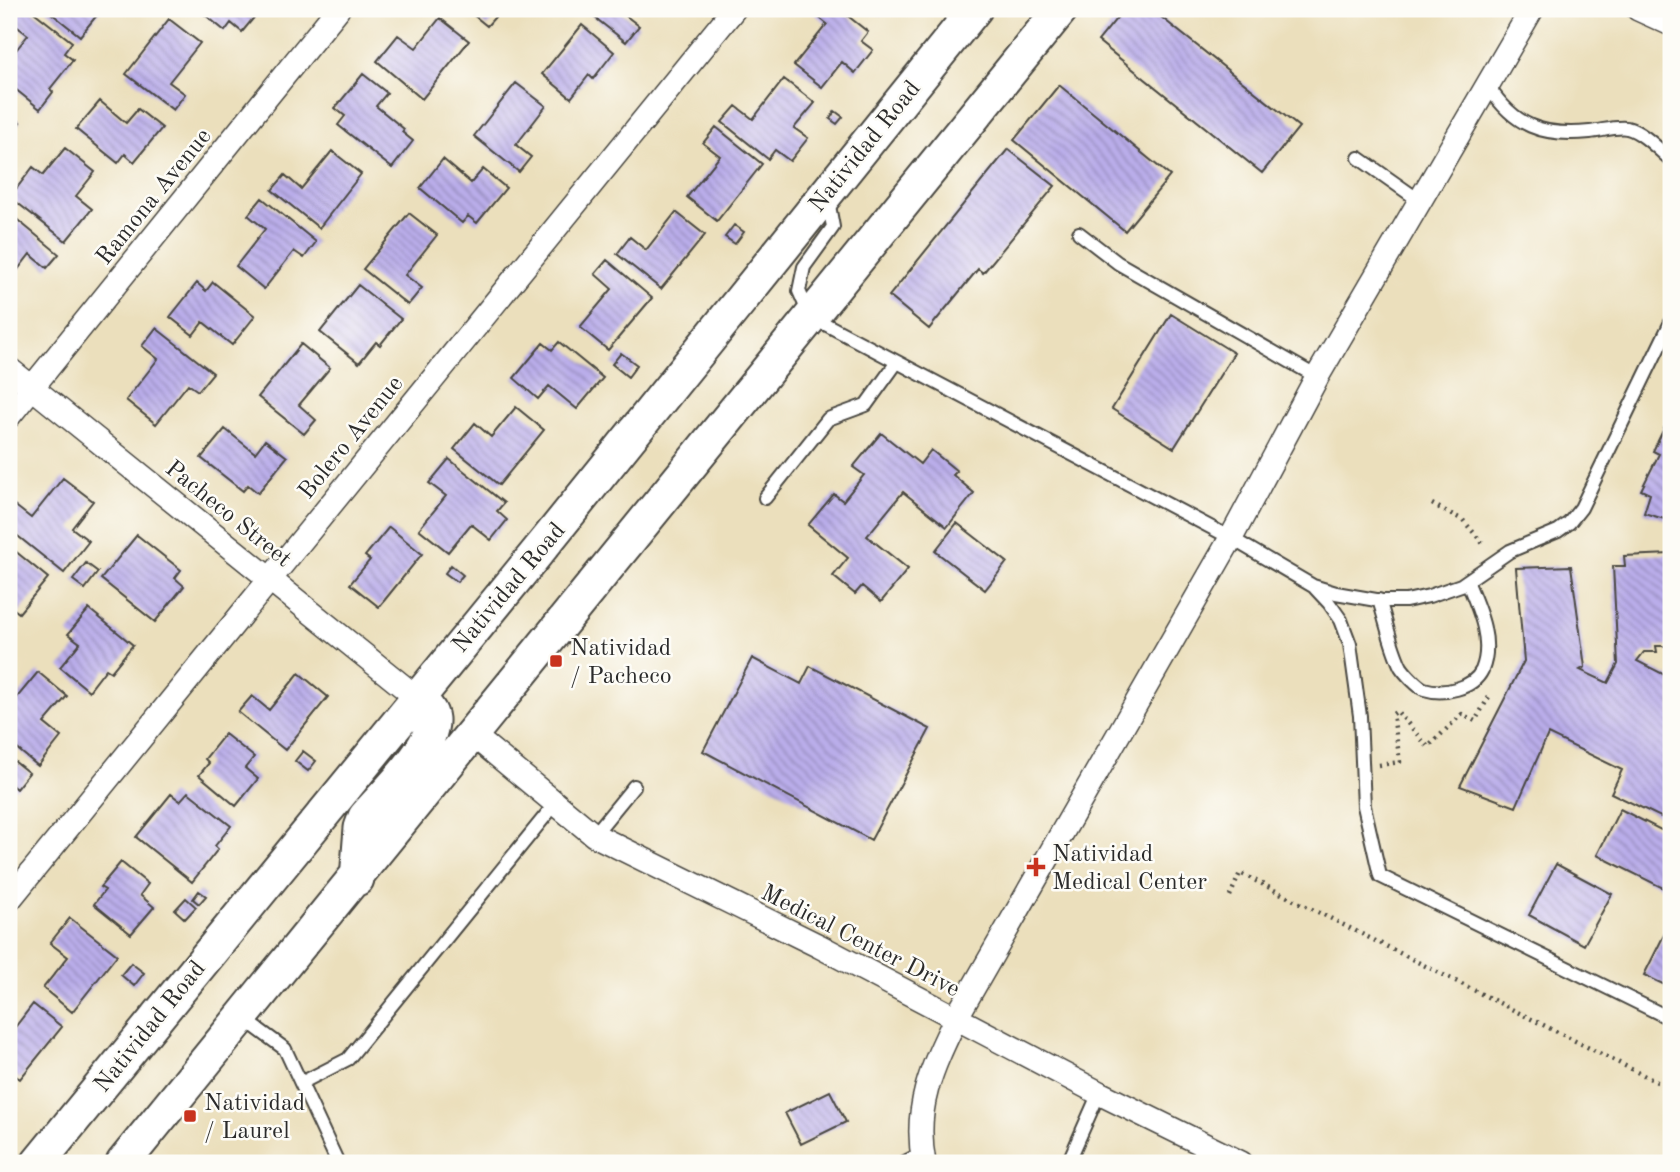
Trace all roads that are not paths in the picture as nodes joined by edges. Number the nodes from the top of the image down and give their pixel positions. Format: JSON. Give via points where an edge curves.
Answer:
{"nodes":[{"id":1,"x":338,"y":9,"type":"edge"},
{"id":2,"x":734,"y":9,"type":"edge"},
{"id":3,"x":975,"y":9,"type":"edge"},
{"id":4,"x":1061,"y":9,"type":"edge"},
{"id":5,"x":1532,"y":9,"type":"edge"},
{"id":6,"x":1638,"y":9,"type":"edge"},
{"id":7,"x":1671,"y":24,"type":"edge"},
{"id":8,"x":1488,"y":86,"type":"junction"},
{"id":9,"x":1359,"y":158,"type":"dead end"},
{"id":10,"x":1671,"y":160,"type":"edge"},
{"id":11,"x":827,"y":192,"type":"junction"},
{"id":12,"x":1420,"y":201,"type":"junction"},
{"id":13,"x":1079,"y":233,"type":"dead end"},
{"id":14,"x":810,"y":316,"type":"junction"},
{"id":15,"x":1671,"y":322,"type":"edge"},
{"id":16,"x":897,"y":362,"type":"junction"},
{"id":17,"x":9,"y":369,"type":"edge"},
{"id":18,"x":1317,"y":377,"type":"junction"},
{"id":19,"x":32,"y":388,"type":"junction"},
{"id":20,"x":9,"y":416,"type":"edge"},
{"id":21,"x":765,"y":498,"type":"dead end"},
{"id":22,"x":1231,"y":538,"type":"junction"},
{"id":23,"x":268,"y":579,"type":"junction"},
{"id":24,"x":1467,"y":581,"type":"junction"},
{"id":25,"x":1312,"y":586,"type":"junction"},
{"id":26,"x":1380,"y":600,"type":"junction"},
{"id":27,"x":416,"y":698,"type":"junction"},
{"id":28,"x":474,"y":736,"type":"junction"},
{"id":29,"x":634,"y":786,"type":"dead end"},
{"id":30,"x":555,"y":804,"type":"junction"},
{"id":31,"x":594,"y":835,"type":"junction"},
{"id":32,"x":357,"y":879,"type":"junction"},
{"id":33,"x":9,"y":900,"type":"edge"},
{"id":34,"x":243,"y":1018,"type":"junction"},
{"id":35,"x":956,"y":1018,"type":"junction"},
{"id":36,"x":1671,"y":1019,"type":"edge"},
{"id":37,"x":301,"y":1083,"type":"junction"},
{"id":38,"x":1098,"y":1093,"type":"junction"},
{"id":39,"x":916,"y":1160,"type":"edge"},
{"id":40,"x":38,"y":1163,"type":"edge"},
{"id":41,"x":124,"y":1163,"type":"edge"},
{"id":42,"x":338,"y":1163,"type":"edge"},
{"id":43,"x":1068,"y":1163,"type":"edge"},
{"id":44,"x":1241,"y":1163,"type":"edge"}],
"edges":[{"from":1,"to":19,"type":"street","name":"Ramona Avenue"},
{"from":2,"to":23,"type":"street","name":"Bolero Avenue"},
{"from":3,"to":11,"type":"main road","name":"Natividad Road"},
{"from":4,"to":14,"type":"main road"},
{"from":5,"to":8,"type":"street"},
{"from":6,"to":7,"type":"street"},
{"from":8,"to":10,"type":"lane","via":[[1502,107],[1531,126],[1575,133],[1626,128]]},
{"from":8,"to":12,"type":"street"},
{"from":9,"to":12,"type":"lane"},
{"from":11,"to":14,"type":"lane","via":[[833,227],[804,267],[799,291]]},
{"from":11,"to":27,"type":"main road","name":"Natividad Road"},
{"from":12,"to":18,"type":"street"},
{"from":13,"to":18,"type":"lane","via":[[1118,263]]},
{"from":14,"to":16,"type":"lane"},
{"from":14,"to":28,"type":"main road"},
{"from":15,"to":24,"type":"lane","via":[[1581,508],[1558,531],[1510,551]]},
{"from":16,"to":21,"type":"lane","via":[[866,405],[828,419]]},
{"from":16,"to":22,"type":"lane"},
{"from":17,"to":19,"type":"street","name":"Pacheco Street"},
{"from":18,"to":22,"type":"street"},
{"from":19,"to":20,"type":"street","name":"Ramona Avenue"},
{"from":19,"to":23,"type":"street","name":"Pacheco Street"},
{"from":22,"to":25,"type":"lane"},
{"from":22,"to":35,"type":"street"},
{"from":23,"to":27,"type":"street","name":"Pacheco Street"},
{"from":23,"to":33,"type":"street","name":"Bolero Avenue"},
{"from":24,"to":26,"type":"lane","via":[[1429,596]]},
{"from":24,"to":26,"type":"lane","via":[[1486,644],[1481,670],[1468,685],[1445,691],[1422,689],[1402,668]]},
{"from":25,"to":26,"type":"lane"},
{"from":25,"to":36,"type":"lane","via":[[1341,620],[1350,644],[1360,716],[1364,806],[1380,876]]},
{"from":27,"to":32,"type":"main road","via":[[432,718],[430,735],[365,817]]},
{"from":27,"to":40,"type":"main road","name":"Natividad Road"},
{"from":28,"to":30,"type":"street","name":"Medical Center Drive"},
{"from":28,"to":32,"type":"main road"},
{"from":29,"to":31,"type":"lane"},
{"from":30,"to":31,"type":"street","name":"Medical Center Drive"},
{"from":30,"to":37,"type":"lane","via":[[348,1059]]},
{"from":31,"to":35,"type":"street","name":"Medical Center Drive"},
{"from":32,"to":34,"type":"main road"},
{"from":34,"to":37,"type":"lane","via":[[285,1049]]},
{"from":34,"to":41,"type":"main road"},
{"from":35,"to":38,"type":"street","name":"Medical Center Drive"},
{"from":35,"to":39,"type":"street","via":[[925,1090]]},
{"from":37,"to":42,"type":"lane"},
{"from":38,"to":43,"type":"lane"},
{"from":38,"to":44,"type":"street","name":"Medical Center Drive"}]}
